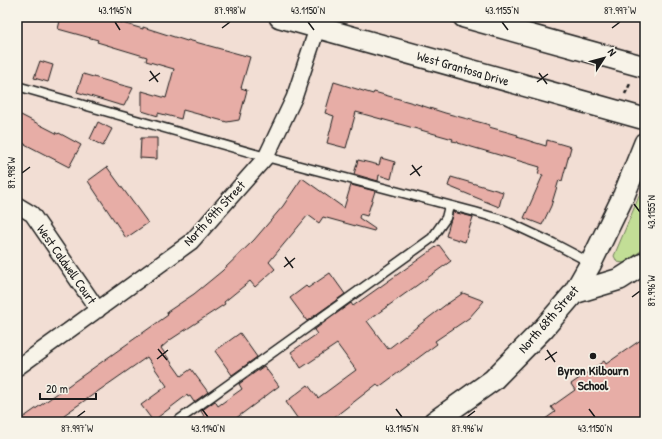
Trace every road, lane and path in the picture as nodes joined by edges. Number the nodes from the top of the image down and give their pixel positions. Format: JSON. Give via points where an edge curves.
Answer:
{"nodes":[{"id":1,"x":280,"y":17,"type":"edge"},
{"id":2,"x":464,"y":17,"type":"edge"},
{"id":3,"x":320,"y":22,"type":"edge"},
{"id":4,"x":645,"y":67,"type":"edge"},
{"id":5,"x":630,"y":84,"type":"dead end"},
{"id":6,"x":17,"y":86,"type":"edge"},
{"id":7,"x":623,"y":97,"type":"dead end"},
{"id":8,"x":645,"y":119,"type":"edge"},
{"id":9,"x":645,"y":143,"type":"edge"},
{"id":10,"x":266,"y":157,"type":"junction"},
{"id":11,"x":17,"y":205,"type":"edge"},
{"id":12,"x":450,"y":206,"type":"junction"},
{"id":13,"x":591,"y":263,"type":"junction"},
{"id":14,"x":645,"y":263,"type":"edge"},
{"id":15,"x":574,"y":293,"type":"junction"},
{"id":16,"x":98,"y":310,"type":"junction"},
{"id":17,"x":17,"y":368,"type":"edge"},
{"id":18,"x":176,"y":422,"type":"edge"},
{"id":19,"x":434,"y":422,"type":"edge"}],
"edges":[{"from":1,"to":3,"type":"street","name":"West Grantosa Drive"},
{"from":2,"to":4,"type":"street"},
{"from":3,"to":8,"type":"street","name":"West Grantosa Drive"},
{"from":3,"to":10,"type":"street","name":"North 69th Street","via":[[294,98]]},
{"from":5,"to":7,"type":"path"},
{"from":6,"to":10,"type":"lane"},
{"from":9,"to":13,"type":"street","name":"North 68th Street","via":[[624,195]]},
{"from":10,"to":12,"type":"lane"},
{"from":10,"to":16,"type":"street","name":"North 69th Street","via":[[191,242]]},
{"from":11,"to":16,"type":"street","name":"West Caldwell Court","via":[[32,214]]},
{"from":12,"to":13,"type":"lane","via":[[506,221]]},
{"from":12,"to":18,"type":"lane","via":[[446,218],[432,238]]},
{"from":13,"to":15,"type":"street","name":"North 68th Street"},
{"from":14,"to":15,"type":"street","via":[[620,279]]},
{"from":15,"to":19,"type":"street","name":"North 68th Street","via":[[493,380]]},
{"from":16,"to":17,"type":"street","name":"North 69th Street"}]}
